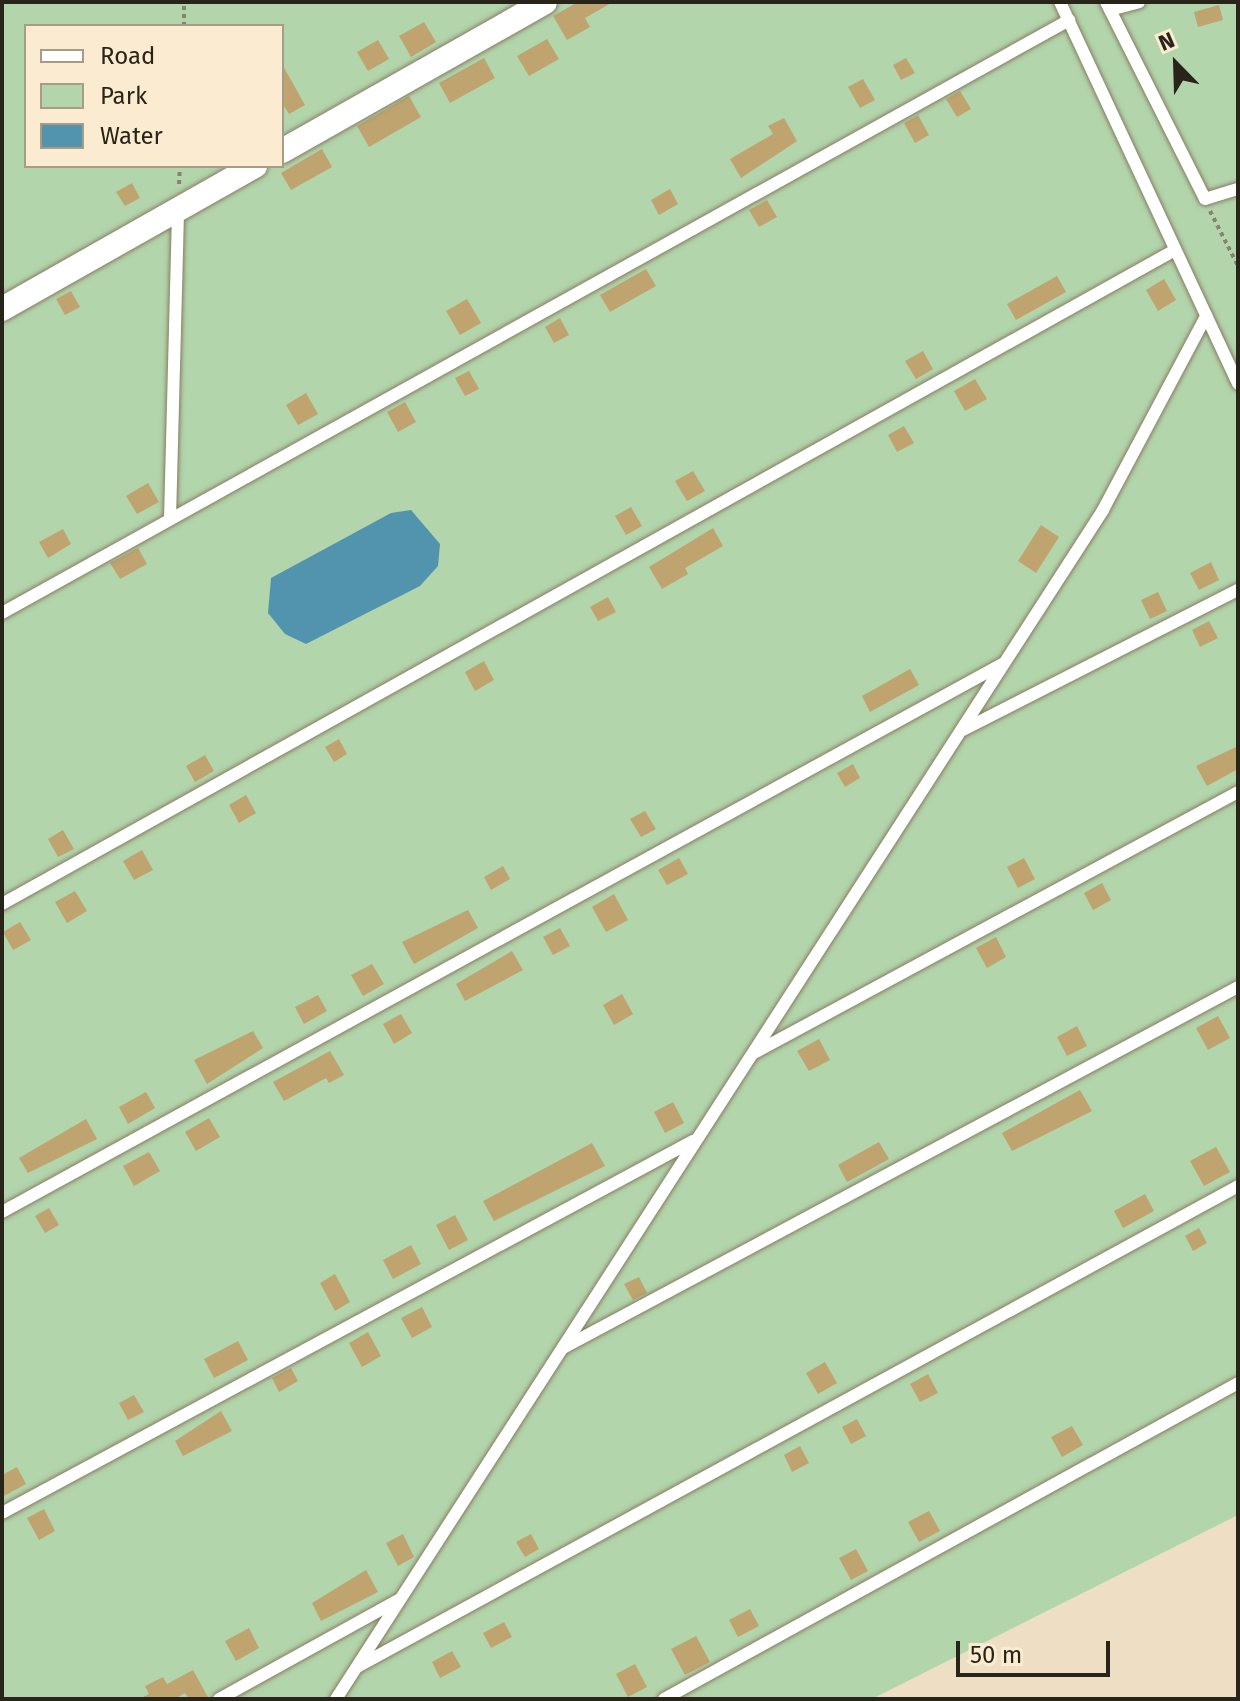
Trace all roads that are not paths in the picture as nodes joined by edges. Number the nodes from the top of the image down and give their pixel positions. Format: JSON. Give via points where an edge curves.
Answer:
{"nodes":[{"id":1,"x":545,"y":2,"type":"edge"},
{"id":2,"x":1060,"y":2,"type":"edge"},
{"id":3,"x":1139,"y":2,"type":"edge"},
{"id":4,"x":1108,"y":6,"type":"edge"},
{"id":5,"x":1069,"y":20,"type":"junction"},
{"id":6,"x":284,"y":150,"type":"edge"},
{"id":7,"x":251,"y":168,"type":"edge"},
{"id":8,"x":1238,"y":189,"type":"edge"},
{"id":9,"x":178,"y":209,"type":"junction"},
{"id":10,"x":1175,"y":250,"type":"junction"},
{"id":11,"x":2,"y":309,"type":"edge"},
{"id":12,"x":1206,"y":316,"type":"junction"},
{"id":13,"x":1238,"y":384,"type":"edge"},
{"id":14,"x":170,"y":519,"type":"junction"},
{"id":15,"x":1238,"y":590,"type":"edge"},
{"id":16,"x":2,"y":613,"type":"edge"},
{"id":17,"x":1004,"y":663,"type":"junction"},
{"id":18,"x":960,"y":731,"type":"junction"},
{"id":19,"x":1238,"y":792,"type":"edge"},
{"id":20,"x":2,"y":904,"type":"edge"},
{"id":21,"x":1238,"y":987,"type":"edge"},
{"id":22,"x":751,"y":1055,"type":"junction"},
{"id":23,"x":696,"y":1140,"type":"junction"},
{"id":24,"x":1238,"y":1186,"type":"edge"},
{"id":25,"x":2,"y":1212,"type":"edge"},
{"id":26,"x":561,"y":1350,"type":"junction"},
{"id":27,"x":1238,"y":1383,"type":"edge"},
{"id":28,"x":2,"y":1513,"type":"edge"},
{"id":29,"x":399,"y":1599,"type":"junction"},
{"id":30,"x":355,"y":1669,"type":"junction"},
{"id":31,"x":219,"y":1699,"type":"edge"},
{"id":32,"x":336,"y":1699,"type":"edge"},
{"id":33,"x":664,"y":1699,"type":"edge"}],
"edges":[{"from":1,"to":6,"type":"street"},
{"from":2,"to":5,"type":"lane"},
{"from":3,"to":4,"type":"lane"},
{"from":4,"to":8,"type":"lane","via":[[1205,199]]},
{"from":5,"to":10,"type":"lane"},
{"from":5,"to":14,"type":"lane"},
{"from":7,"to":9,"type":"street"},
{"from":9,"to":11,"type":"street"},
{"from":9,"to":14,"type":"lane"},
{"from":10,"to":12,"type":"lane"},
{"from":10,"to":20,"type":"lane"},
{"from":12,"to":13,"type":"lane"},
{"from":12,"to":17,"type":"lane","via":[[1103,510]]},
{"from":14,"to":16,"type":"lane"},
{"from":15,"to":18,"type":"lane"},
{"from":17,"to":18,"type":"lane"},
{"from":17,"to":25,"type":"lane"},
{"from":18,"to":22,"type":"lane"},
{"from":19,"to":22,"type":"lane"},
{"from":21,"to":26,"type":"lane"},
{"from":22,"to":23,"type":"lane"},
{"from":23,"to":26,"type":"lane"},
{"from":23,"to":28,"type":"lane"},
{"from":24,"to":30,"type":"lane"},
{"from":26,"to":29,"type":"lane"},
{"from":27,"to":33,"type":"lane"},
{"from":29,"to":30,"type":"lane"},
{"from":29,"to":31,"type":"lane"},
{"from":30,"to":32,"type":"lane"}]}
